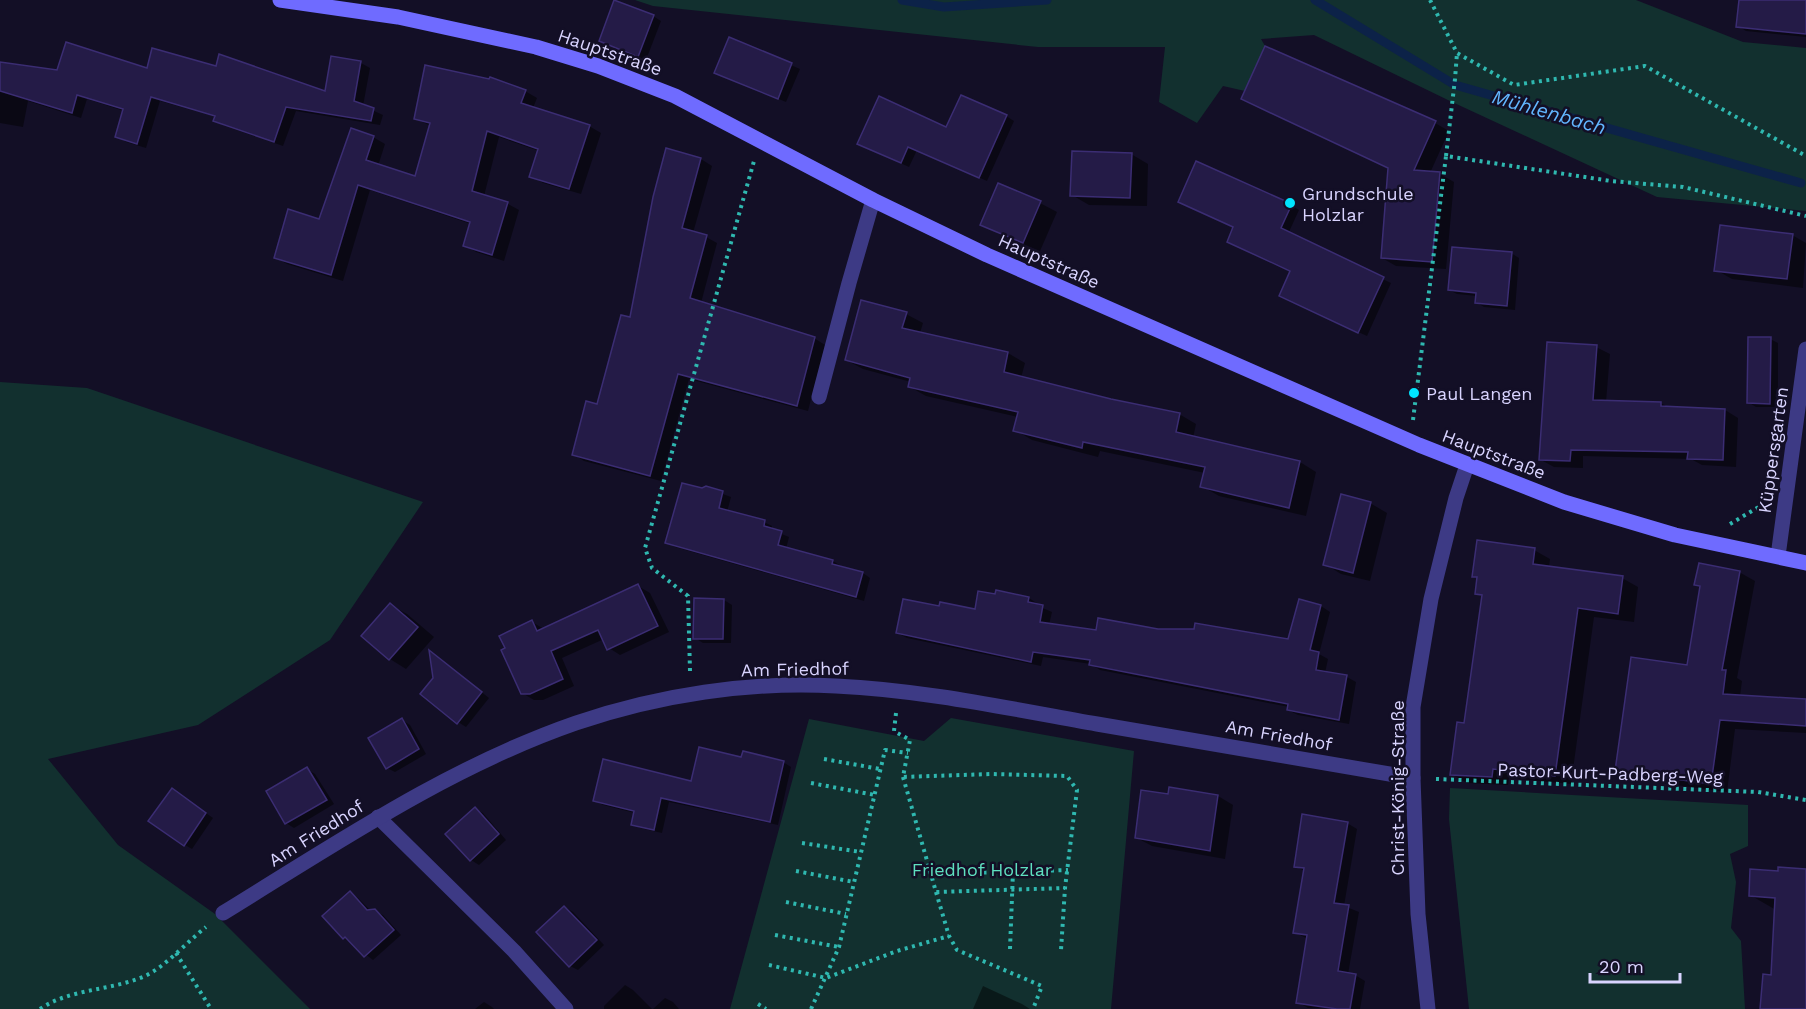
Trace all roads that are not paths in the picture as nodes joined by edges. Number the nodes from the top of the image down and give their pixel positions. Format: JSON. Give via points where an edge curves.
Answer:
{"nodes":[{"id":1,"x":280,"y":0,"type":"edge"},
{"id":2,"x":873,"y":200,"type":"junction"},
{"id":3,"x":1806,"y":349,"type":"edge"},
{"id":4,"x":819,"y":397,"type":"dead end"},
{"id":5,"x":1467,"y":465,"type":"junction"},
{"id":6,"x":1779,"y":556,"type":"junction"},
{"id":7,"x":1806,"y":562,"type":"edge"},
{"id":8,"x":1413,"y":778,"type":"junction"},
{"id":9,"x":378,"y":817,"type":"junction"},
{"id":10,"x":223,"y":914,"type":"road end"},
{"id":11,"x":566,"y":1009,"type":"edge"},
{"id":12,"x":1428,"y":1009,"type":"edge"}],
"edges":[{"from":1,"to":2,"type":"main road","name":"Hauptstraße","via":[[398,17],[536,47],[598,66],[675,96]]},
{"from":2,"to":4,"type":"street"},
{"from":2,"to":5,"type":"main road","name":"Hauptstraße","via":[[987,255]]},
{"from":3,"to":6,"type":"street","name":"Küppersgarten"},
{"from":5,"to":6,"type":"main road","name":"Hauptstraße","via":[[1564,502],[1675,535]]},
{"from":5,"to":8,"type":"street","name":"Christ-König-Straße","via":[[1431,599],[1413,707]]},
{"from":6,"to":7,"type":"main road","name":"Hauptstraße"},
{"from":8,"to":9,"type":"street","name":"Am Friedhof","via":[[900,692],[835,685],[759,687],[691,695],[578,723],[478,763]]},
{"from":8,"to":12,"type":"street","name":"Christ-König-Straße","via":[[1418,914]]},
{"from":9,"to":10,"type":"street","name":"Am Friedhof"},
{"from":9,"to":11,"type":"street","via":[[514,951]]}]}
